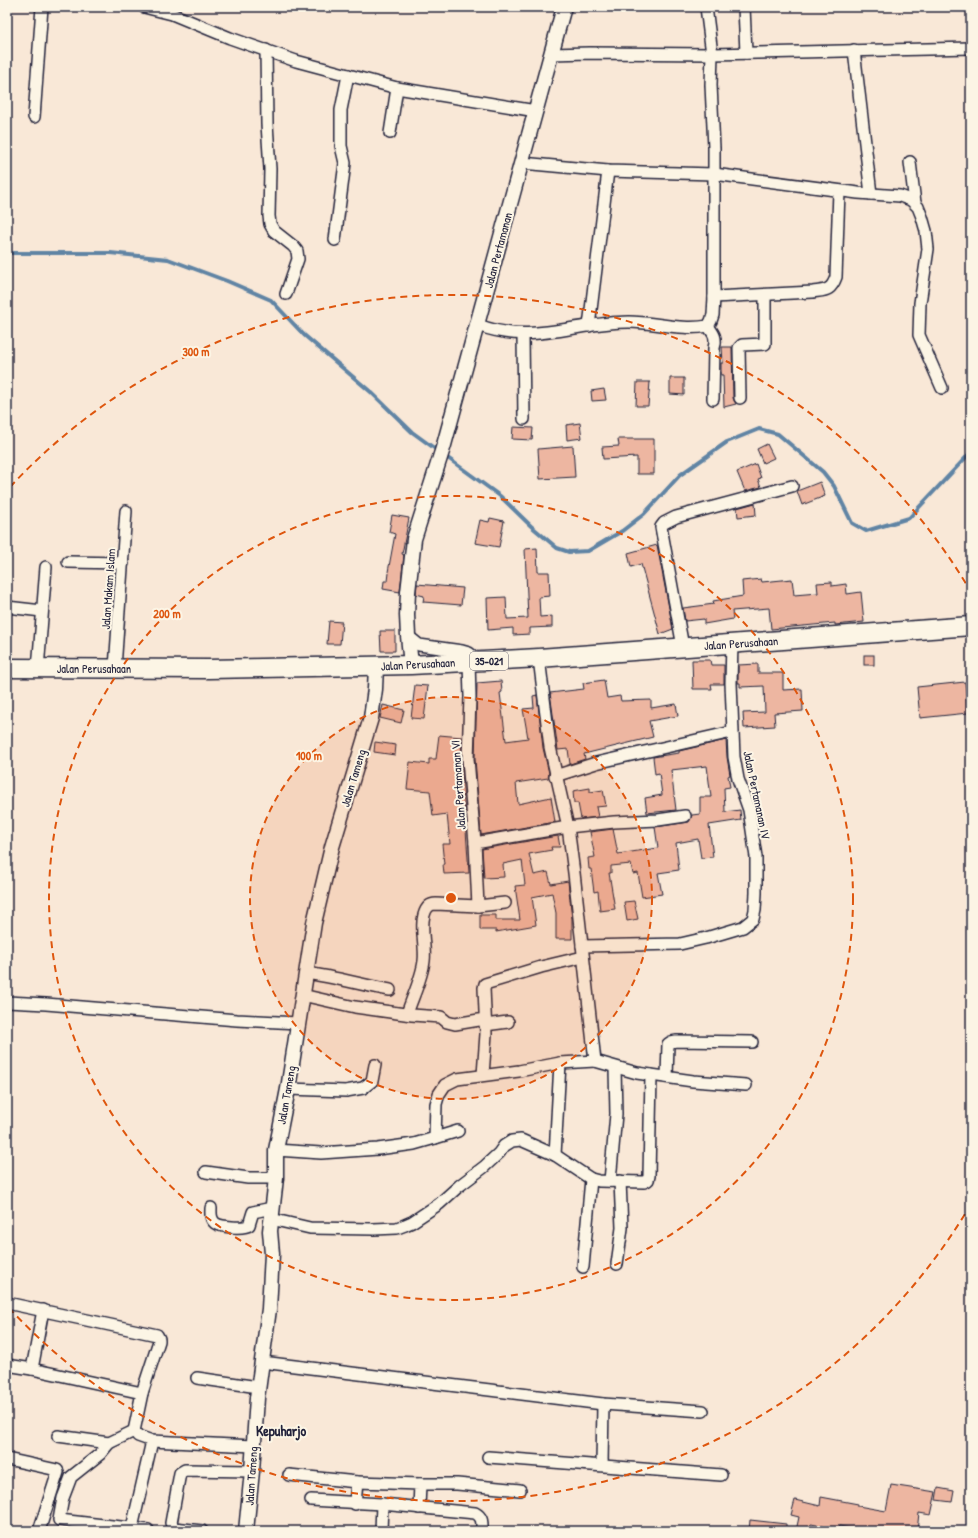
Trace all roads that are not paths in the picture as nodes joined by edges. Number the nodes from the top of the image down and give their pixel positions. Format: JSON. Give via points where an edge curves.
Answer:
{"nodes":[{"id":1,"x":42,"y":7,"type":"edge"},
{"id":2,"x":144,"y":7,"type":"edge"},
{"id":3,"x":564,"y":7,"type":"edge"},
{"id":4,"x":706,"y":7,"type":"edge"},
{"id":5,"x":744,"y":7,"type":"edge"},
{"id":6,"x":971,"y":48,"type":"edge"},
{"id":7,"x":266,"y":50,"type":"junction"},
{"id":8,"x":854,"y":50,"type":"junction"},
{"id":9,"x":746,"y":53,"type":"junction"},
{"id":10,"x":551,"y":54,"type":"junction"},
{"id":11,"x":712,"y":54,"type":"junction"},
{"id":12,"x":348,"y":75,"type":"junction"},
{"id":13,"x":397,"y":88,"type":"junction"},
{"id":14,"x":536,"y":111,"type":"junction"},
{"id":15,"x":34,"y":117,"type":"dead end"},
{"id":16,"x":390,"y":133,"type":"dead end"},
{"id":17,"x":910,"y":162,"type":"dead end"},
{"id":18,"x":522,"y":163,"type":"junction"},
{"id":19,"x":608,"y":171,"type":"junction"},
{"id":20,"x":714,"y":174,"type":"junction"},
{"id":21,"x":839,"y":191,"type":"junction"},
{"id":22,"x":872,"y":194,"type":"junction"},
{"id":23,"x":915,"y":203,"type":"junction"},
{"id":24,"x":335,"y":240,"type":"dead end"},
{"id":25,"x":286,"y":294,"type":"dead end"},
{"id":26,"x":765,"y":295,"type":"junction"},
{"id":27,"x":714,"y":297,"type":"junction"},
{"id":28,"x":478,"y":325,"type":"junction"},
{"id":29,"x":590,"y":326,"type":"junction"},
{"id":30,"x":708,"y":326,"type":"junction"},
{"id":31,"x":523,"y":335,"type":"junction"},
{"id":32,"x":942,"y":388,"type":"dead end"},
{"id":33,"x":740,"y":398,"type":"dead end"},
{"id":34,"x":713,"y":399,"type":"dead end"},
{"id":35,"x":524,"y":419,"type":"dead end"},
{"id":36,"x":792,"y":486,"type":"dead end"},
{"id":37,"x":126,"y":511,"type":"dead end"},
{"id":38,"x":68,"y":562,"type":"dead end"},
{"id":39,"x":122,"y":563,"type":"junction"},
{"id":40,"x":46,"y":567,"type":"dead end"},
{"id":41,"x":7,"y":607,"type":"edge"},
{"id":42,"x":42,"y":611,"type":"junction"},
{"id":43,"x":971,"y":626,"type":"edge"},
{"id":44,"x":408,"y":636,"type":"junction"},
{"id":45,"x":732,"y":643,"type":"junction"},
{"id":46,"x":683,"y":647,"type":"junction"},
{"id":47,"x":539,"y":658,"type":"junction"},
{"id":48,"x":474,"y":661,"type":"junction"},
{"id":49,"x":411,"y":665,"type":"junction"},
{"id":50,"x":376,"y":666,"type":"junction"},
{"id":51,"x":7,"y":668,"type":"edge"},
{"id":52,"x":114,"y":668,"type":"junction"},
{"id":53,"x":38,"y":669,"type":"junction"},
{"id":54,"x":732,"y":732,"type":"junction"},
{"id":55,"x":555,"y":776,"type":"junction"},
{"id":56,"x":685,"y":816,"type":"dead end"},
{"id":57,"x":568,"y":827,"type":"junction"},
{"id":58,"x":475,"y":843,"type":"junction"},
{"id":59,"x":506,"y":903,"type":"dead end"},
{"id":60,"x":478,"y":906,"type":"junction"},
{"id":61,"x":583,"y":951,"type":"junction"},
{"id":62,"x":306,"y":973,"type":"junction"},
{"id":63,"x":390,"y":990,"type":"dead end"},
{"id":64,"x":302,"y":994,"type":"junction"},
{"id":65,"x":7,"y":1002,"type":"edge"},
{"id":66,"x":407,"y":1014,"type":"junction"},
{"id":67,"x":485,"y":1022,"type":"junction"},
{"id":68,"x":508,"y":1022,"type":"dead end"},
{"id":69,"x":298,"y":1023,"type":"junction"},
{"id":70,"x":752,"y":1042,"type":"dead end"},
{"id":71,"x":596,"y":1061,"type":"junction"},
{"id":72,"x":560,"y":1063,"type":"junction"},
{"id":73,"x":375,"y":1065,"type":"dead end"},
{"id":74,"x":615,"y":1068,"type":"junction"},
{"id":75,"x":484,"y":1075,"type":"junction"},
{"id":76,"x":651,"y":1075,"type":"junction"},
{"id":77,"x":667,"y":1077,"type":"junction"},
{"id":78,"x":746,"y":1085,"type":"dead end"},
{"id":79,"x":288,"y":1089,"type":"junction"},
{"id":80,"x":458,"y":1131,"type":"dead end"},
{"id":81,"x":435,"y":1138,"type":"junction"},
{"id":82,"x":276,"y":1150,"type":"junction"},
{"id":83,"x":555,"y":1155,"type":"junction"},
{"id":84,"x":206,"y":1172,"type":"dead end"},
{"id":85,"x":276,"y":1178,"type":"junction"},
{"id":86,"x":591,"y":1179,"type":"junction"},
{"id":87,"x":615,"y":1181,"type":"junction"},
{"id":88,"x":211,"y":1208,"type":"dead end"},
{"id":89,"x":272,"y":1213,"type":"junction"},
{"id":90,"x":617,"y":1264,"type":"dead end"},
{"id":91,"x":583,"y":1267,"type":"dead end"},
{"id":92,"x":7,"y":1303,"type":"edge"},
{"id":93,"x":43,"y":1310,"type":"junction"},
{"id":94,"x":262,"y":1362,"type":"junction"},
{"id":95,"x":7,"y":1365,"type":"edge"},
{"id":96,"x":32,"y":1369,"type":"junction"},
{"id":97,"x":196,"y":1378,"type":"dead end"},
{"id":98,"x":258,"y":1387,"type":"junction"},
{"id":99,"x":142,"y":1392,"type":"junction"},
{"id":100,"x":603,"y":1404,"type":"junction"},
{"id":101,"x":703,"y":1411,"type":"dead end"},
{"id":102,"x":134,"y":1431,"type":"junction"},
{"id":103,"x":58,"y":1436,"type":"dead end"},
{"id":104,"x":152,"y":1441,"type":"junction"},
{"id":105,"x":109,"y":1443,"type":"junction"},
{"id":106,"x":253,"y":1446,"type":"junction"},
{"id":107,"x":488,"y":1456,"type":"dead end"},
{"id":108,"x":7,"y":1459,"type":"edge"},
{"id":109,"x":602,"y":1465,"type":"junction"},
{"id":110,"x":252,"y":1471,"type":"junction"},
{"id":111,"x":289,"y":1475,"type":"dead end"},
{"id":112,"x":721,"y":1475,"type":"dead end"},
{"id":113,"x":357,"y":1482,"type":"junction"},
{"id":114,"x":420,"y":1484,"type":"junction"},
{"id":115,"x":520,"y":1490,"type":"dead end"},
{"id":116,"x":311,"y":1500,"type":"dead end"},
{"id":117,"x":355,"y":1504,"type":"junction"},
{"id":118,"x":382,"y":1504,"type":"junction"},
{"id":119,"x":419,"y":1508,"type":"junction"},
{"id":120,"x":132,"y":1528,"type":"junction"},
{"id":121,"x":148,"y":1530,"type":"edge"},
{"id":122,"x":39,"y":1531,"type":"edge"},
{"id":123,"x":202,"y":1531,"type":"edge"},
{"id":124,"x":246,"y":1531,"type":"edge"},
{"id":125,"x":381,"y":1531,"type":"edge"},
{"id":126,"x":482,"y":1531,"type":"edge"}],
"edges":[{"from":1,"to":15,"type":"street"},
{"from":2,"to":7,"type":"street","via":[[172,14]]},
{"from":3,"to":10,"type":"street","name":"Jalan Pertamanan"},
{"from":4,"to":11,"type":"street"},
{"from":5,"to":9,"type":"street"},
{"from":6,"to":8,"type":"street"},
{"from":7,"to":12,"type":"street"},
{"from":7,"to":25,"type":"street","via":[[270,224],[274,231],[293,246],[298,259]]},
{"from":8,"to":9,"type":"street"},
{"from":8,"to":22,"type":"street"},
{"from":9,"to":11,"type":"street"},
{"from":10,"to":11,"type":"street"},
{"from":10,"to":14,"type":"street","name":"Jalan Pertamanan"},
{"from":11,"to":20,"type":"street"},
{"from":12,"to":13,"type":"street"},
{"from":12,"to":24,"type":"street","via":[[341,110],[341,146],[345,164]]},
{"from":13,"to":14,"type":"street"},
{"from":13,"to":16,"type":"street"},
{"from":14,"to":18,"type":"street","name":"Jalan Pertamanan"},
{"from":17,"to":23,"type":"street"},
{"from":18,"to":19,"type":"street"},
{"from":18,"to":28,"type":"street","name":"Jalan Pertamanan"},
{"from":19,"to":20,"type":"street"},
{"from":19,"to":29,"type":"street"},
{"from":20,"to":21,"type":"street"},
{"from":20,"to":27,"type":"street"},
{"from":21,"to":22,"type":"street"},
{"from":21,"to":26,"type":"street","via":[[836,277],[833,286],[827,290],[813,292]]},
{"from":22,"to":23,"type":"street","via":[[900,196]]},
{"from":23,"to":32,"type":"street","via":[[922,217],[928,249],[920,302],[919,335]]},
{"from":26,"to":27,"type":"street"},
{"from":26,"to":33,"type":"street","via":[[765,344],[742,345],[738,348]]},
{"from":27,"to":30,"type":"street","via":[[713,314]]},
{"from":28,"to":31,"type":"street"},
{"from":28,"to":44,"type":"street","name":"Jalan Pertamanan","via":[[437,470],[414,539],[408,592]]},
{"from":29,"to":30,"type":"street","via":[[630,322],[689,328]]},
{"from":29,"to":31,"type":"street"},
{"from":30,"to":34,"type":"street","via":[[715,334],[716,342]]},
{"from":31,"to":35,"type":"street"},
{"from":36,"to":46,"type":"street","via":[[676,517],[664,523],[661,530]]},
{"from":37,"to":39,"type":"street","name":"Jalan Makam Islam"},
{"from":38,"to":39,"type":"street"},
{"from":39,"to":52,"type":"street","name":"Jalan Makam Islam"},
{"from":40,"to":42,"type":"street"},
{"from":41,"to":42,"type":"street"},
{"from":42,"to":53,"type":"street"},
{"from":43,"to":45,"type":"main road","name":"Jalan Perusahaan","number":"35-021"},
{"from":44,"to":48,"type":"street","via":[[419,645],[469,653]]},
{"from":44,"to":49,"type":"street","name":"Jalan Pertamanan"},
{"from":45,"to":46,"type":"main road","name":"Jalan Perusahaan","number":"35-021"},
{"from":45,"to":54,"type":"street","name":"Jalan Pertamanan IV"},
{"from":46,"to":47,"type":"main road","name":"Jalan Perusahaan","number":"35-021"},
{"from":47,"to":48,"type":"main road","name":"Jalan Perusahaan","number":"35-021"},
{"from":47,"to":55,"type":"street"},
{"from":48,"to":49,"type":"main road","name":"Jalan Perusahaan","number":"35-021"},
{"from":48,"to":58,"type":"street","name":"Jalan Pertamanan VI","via":[[468,759]]},
{"from":49,"to":50,"type":"main road","name":"Jalan Perusahaan","number":"35-021"},
{"from":50,"to":52,"type":"main road","name":"Jalan Perusahaan","number":"35-021"},
{"from":50,"to":62,"type":"street","name":"Jalan Tameng","via":[[371,718],[332,847],[314,923]]},
{"from":51,"to":53,"type":"main road","name":"Jalan Perusahaan","number":"35-021"},
{"from":52,"to":53,"type":"main road","name":"Jalan Perusahaan","number":"35-021"},
{"from":54,"to":55,"type":"street","via":[[596,763]]},
{"from":54,"to":61,"type":"street","name":"Jalan Pertamanan IV","via":[[738,779],[749,810],[756,857],[755,910],[752,919],[743,927],[680,944]]},
{"from":55,"to":57,"type":"street"},
{"from":56,"to":57,"type":"street"},
{"from":57,"to":58,"type":"street"},
{"from":57,"to":61,"type":"street"},
{"from":58,"to":60,"type":"street","name":"Jalan Pertamanan VI"},
{"from":59,"to":60,"type":"street"},
{"from":60,"to":66,"type":"street","via":[[432,904],[426,910],[422,924],[424,961]]},
{"from":61,"to":67,"type":"street","name":"Jalan Pertamanan IV","via":[[485,984]]},
{"from":61,"to":71,"type":"street"},
{"from":62,"to":63,"type":"street"},
{"from":62,"to":64,"type":"street","name":"Jalan Tameng"},
{"from":64,"to":66,"type":"street","via":[[355,1007]]},
{"from":64,"to":69,"type":"street","name":"Jalan Tameng"},
{"from":65,"to":69,"type":"street"},
{"from":66,"to":67,"type":"street","via":[[441,1017],[455,1024]]},
{"from":67,"to":68,"type":"street"},
{"from":67,"to":75,"type":"street"},
{"from":69,"to":79,"type":"street","name":"Jalan Tameng"},
{"from":70,"to":77,"type":"street","via":[[671,1042],[668,1044]]},
{"from":71,"to":72,"type":"street"},
{"from":71,"to":74,"type":"street"},
{"from":72,"to":75,"type":"street"},
{"from":72,"to":83,"type":"street"},
{"from":73,"to":79,"type":"street","via":[[372,1081],[363,1088]]},
{"from":74,"to":76,"type":"street"},
{"from":74,"to":87,"type":"street"},
{"from":75,"to":81,"type":"street","via":[[457,1079],[441,1089],[436,1104]]},
{"from":76,"to":77,"type":"street"},
{"from":76,"to":87,"type":"street","via":[[648,1180]]},
{"from":77,"to":78,"type":"street"},
{"from":79,"to":82,"type":"street","name":"Jalan Tameng"},
{"from":80,"to":81,"type":"street"},
{"from":81,"to":82,"type":"street","via":[[378,1149],[321,1153]]},
{"from":82,"to":85,"type":"street","name":"Jalan Tameng"},
{"from":83,"to":86,"type":"street"},
{"from":83,"to":89,"type":"street","via":[[522,1140],[512,1141],[439,1204],[398,1228],[310,1228]]},
{"from":84,"to":85,"type":"street","via":[[248,1178]]},
{"from":85,"to":89,"type":"street","name":"Jalan Tameng"},
{"from":86,"to":87,"type":"street"},
{"from":86,"to":91,"type":"street"},
{"from":87,"to":90,"type":"street","via":[[622,1228]]},
{"from":88,"to":89,"type":"street","via":[[211,1216],[215,1223],[244,1227],[249,1225],[253,1212]]},
{"from":89,"to":94,"type":"street","name":"Jalan Tameng","via":[[269,1309]]},
{"from":92,"to":93,"type":"street"},
{"from":93,"to":96,"type":"street"},
{"from":93,"to":99,"type":"street","via":[[157,1335],[160,1339]]},
{"from":94,"to":98,"type":"street","name":"Jalan Tameng"},
{"from":94,"to":100,"type":"street"},
{"from":95,"to":96,"type":"street"},
{"from":96,"to":99,"type":"street"},
{"from":97,"to":98,"type":"street"},
{"from":98,"to":106,"type":"street","name":"Jalan Tameng"},
{"from":99,"to":102,"type":"street"},
{"from":100,"to":101,"type":"street"},
{"from":100,"to":109,"type":"street"},
{"from":102,"to":104,"type":"street","via":[[138,1436]]},
{"from":102,"to":105,"type":"street"},
{"from":103,"to":105,"type":"street"},
{"from":104,"to":106,"type":"street"},
{"from":104,"to":120,"type":"street"},
{"from":105,"to":120,"type":"street","via":[[100,1454],[71,1477],[59,1519]]},
{"from":106,"to":110,"type":"street","name":"Jalan Tameng"},
{"from":107,"to":109,"type":"street"},
{"from":108,"to":122,"type":"street","via":[[58,1472]]},
{"from":109,"to":112,"type":"street"},
{"from":110,"to":123,"type":"street","via":[[185,1470],[180,1473],[172,1526]]},
{"from":110,"to":124,"type":"street","name":"Jalan Tameng"},
{"from":111,"to":113,"type":"street"},
{"from":113,"to":114,"type":"street"},
{"from":113,"to":117,"type":"street"},
{"from":114,"to":115,"type":"street","via":[[457,1484]]},
{"from":114,"to":119,"type":"street"},
{"from":116,"to":117,"type":"street"},
{"from":117,"to":118,"type":"street"},
{"from":118,"to":119,"type":"street"},
{"from":118,"to":125,"type":"street"},
{"from":119,"to":126,"type":"street","via":[[475,1513],[480,1515],[482,1520]]},
{"from":120,"to":121,"type":"street"}]}
